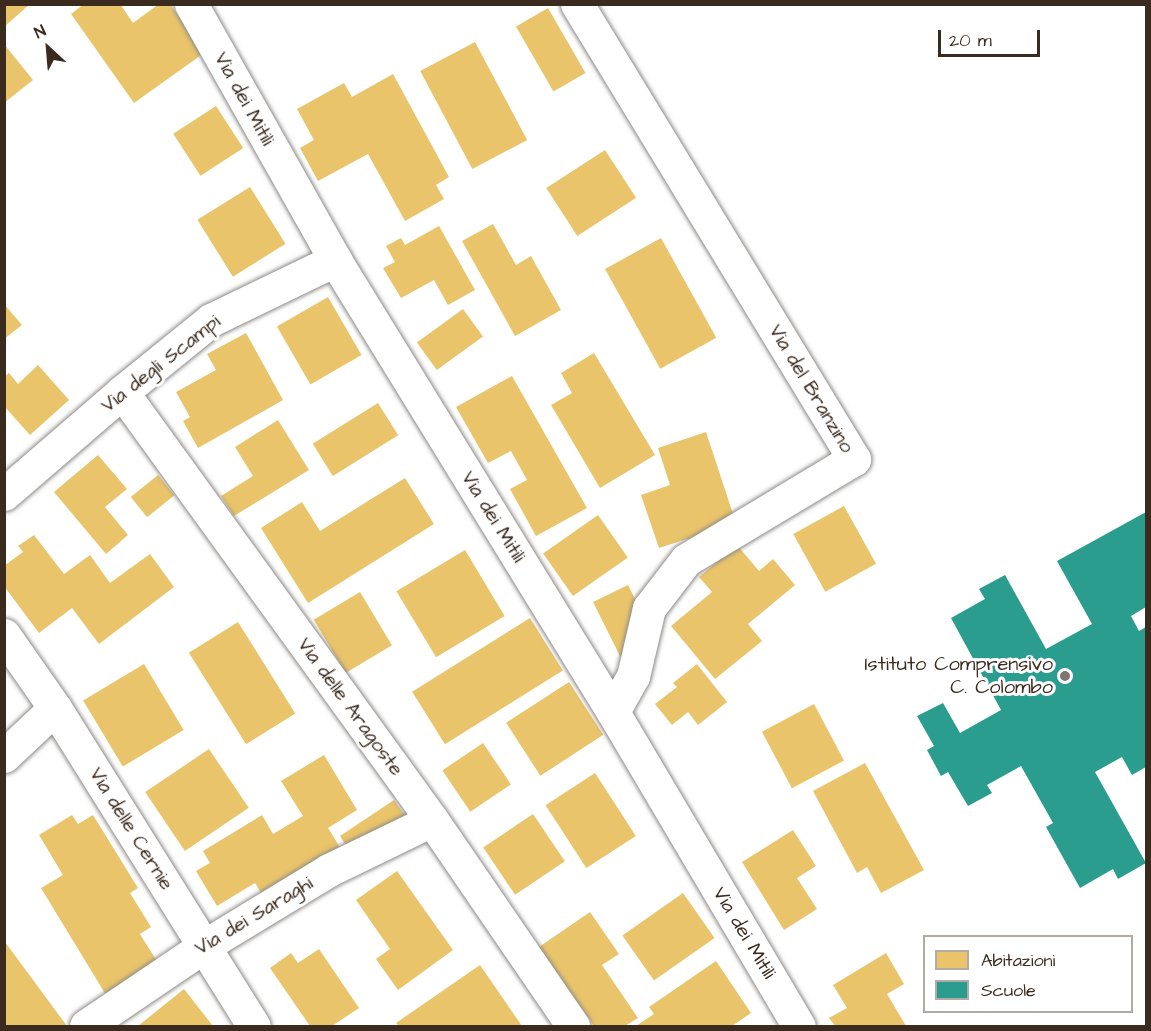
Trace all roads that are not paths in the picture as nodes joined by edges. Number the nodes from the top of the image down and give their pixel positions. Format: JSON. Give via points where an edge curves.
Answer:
{"nodes":[{"id":1,"x":191,"y":4,"type":"edge"},
{"id":2,"x":577,"y":4,"type":"edge"},
{"id":3,"x":335,"y":260,"type":"junction"},
{"id":4,"x":122,"y":392,"type":"junction"},
{"id":5,"x":4,"y":494,"type":"edge"},
{"id":6,"x":4,"y":635,"type":"edge"},
{"id":7,"x":55,"y":708,"type":"junction"},
{"id":8,"x":613,"y":712,"type":"junction"},
{"id":9,"x":4,"y":756,"type":"edge"},
{"id":10,"x":432,"y":820,"type":"junction"},
{"id":11,"x":204,"y":946,"type":"junction"},
{"id":12,"x":86,"y":1026,"type":"edge"},
{"id":13,"x":254,"y":1026,"type":"edge"},
{"id":14,"x":573,"y":1026,"type":"edge"},
{"id":15,"x":799,"y":1026,"type":"edge"}],
"edges":[{"from":1,"to":3,"type":"street","name":"Via dei Mitili"},
{"from":2,"to":8,"type":"street","name":"Via del Branzino","via":[[854,459],[686,560],[649,608],[633,676]]},
{"from":3,"to":4,"type":"street","name":"Via degli Scampi","via":[[211,320]]},
{"from":3,"to":8,"type":"street","name":"Via dei Mitili"},
{"from":4,"to":5,"type":"street","name":"Via degli Scampi"},
{"from":4,"to":10,"type":"street","name":"Via delle Aragoste"},
{"from":6,"to":7,"type":"street","name":"Via delle Cernie"},
{"from":7,"to":9,"type":"street"},
{"from":7,"to":11,"type":"street","name":"Via delle Cernie"},
{"from":8,"to":15,"type":"street","name":"Via dei Mitili"},
{"from":10,"to":11,"type":"street","name":"Via dei Saraghi","via":[[329,870]]},
{"from":10,"to":14,"type":"street","name":"Via delle Aragoste"},
{"from":11,"to":12,"type":"street","name":"Via dei Saraghi"},
{"from":11,"to":13,"type":"street","name":"Via delle Cernie"}]}
